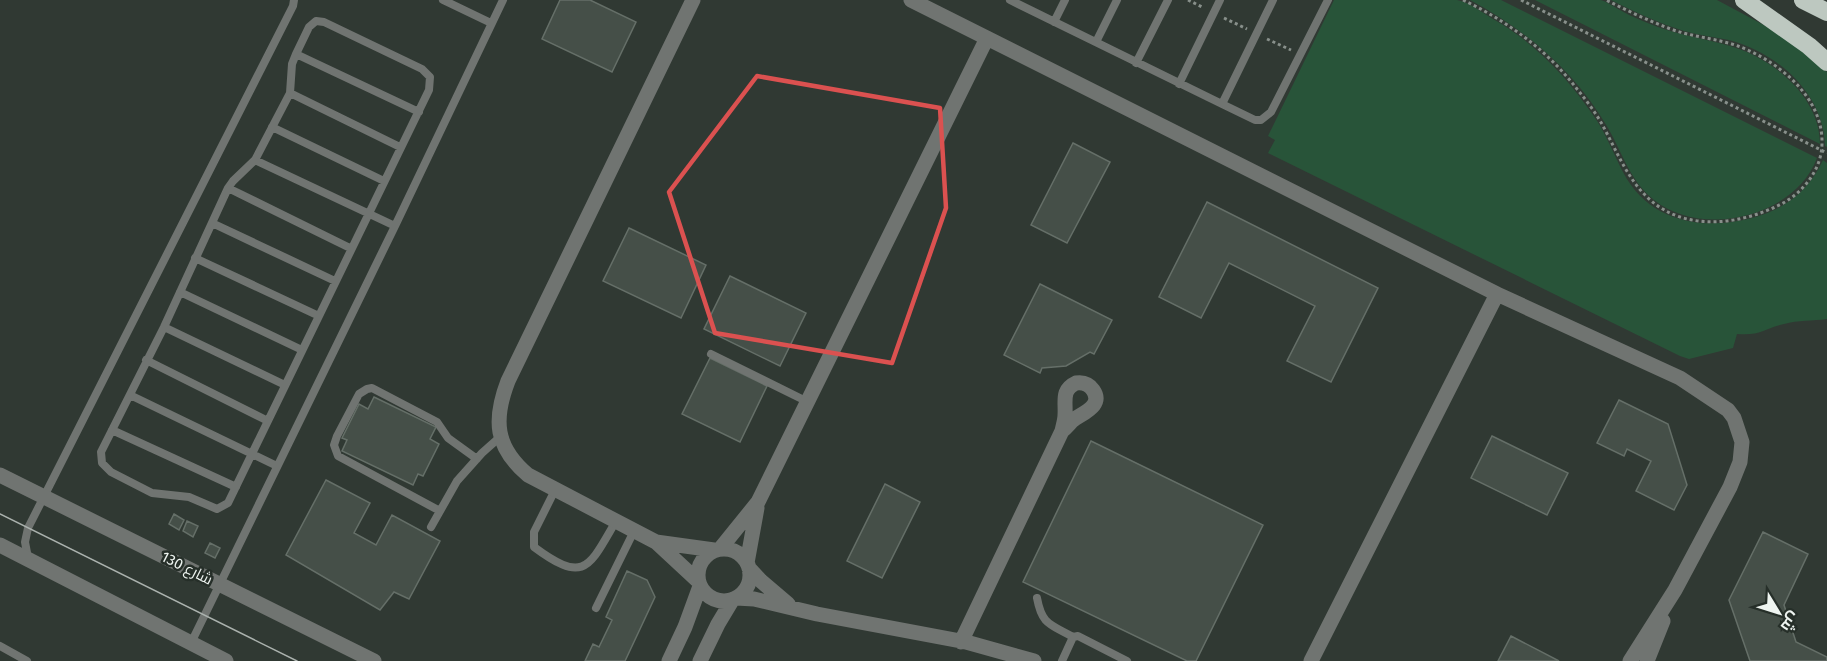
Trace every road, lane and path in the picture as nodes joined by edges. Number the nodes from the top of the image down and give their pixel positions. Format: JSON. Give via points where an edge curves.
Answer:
{"nodes":[{"id":1,"x":294,"y":0,"type":"edge"},
{"id":2,"x":443,"y":0,"type":"edge"},
{"id":3,"x":503,"y":0,"type":"edge"},
{"id":4,"x":693,"y":0,"type":"edge"},
{"id":5,"x":911,"y":0,"type":"edge"},
{"id":6,"x":1011,"y":0,"type":"edge"},
{"id":7,"x":1065,"y":0,"type":"edge"},
{"id":8,"x":1117,"y":0,"type":"edge"},
{"id":9,"x":1168,"y":0,"type":"edge"},
{"id":10,"x":1188,"y":0,"type":"edge"},
{"id":11,"x":1220,"y":0,"type":"edge"},
{"id":12,"x":1273,"y":0,"type":"edge"},
{"id":13,"x":1328,"y":0,"type":"edge"},
{"id":14,"x":1463,"y":0,"type":"edge"},
{"id":15,"x":1521,"y":0,"type":"edge"},
{"id":16,"x":1606,"y":0,"type":"edge"},
{"id":17,"x":1744,"y":0,"type":"edge"},
{"id":18,"x":1803,"y":0,"type":"edge"},
{"id":19,"x":1827,"y":12,"type":"edge"},
{"id":20,"x":1214,"y":13,"type":"junction"},
{"id":21,"x":1054,"y":22,"type":"junction"},
{"id":22,"x":491,"y":23,"type":"junction"},
{"id":23,"x":1256,"y":34,"type":"junction"},
{"id":24,"x":987,"y":38,"type":"junction"},
{"id":25,"x":1096,"y":42,"type":"junction"},
{"id":26,"x":296,"y":54,"type":"junction"},
{"id":27,"x":1300,"y":55,"type":"junction"},
{"id":28,"x":1827,"y":62,"type":"edge"},
{"id":29,"x":1136,"y":63,"type":"junction"},
{"id":30,"x":1179,"y":84,"type":"junction"},
{"id":31,"x":290,"y":93,"type":"junction"},
{"id":32,"x":1222,"y":104,"type":"junction"},
{"id":33,"x":419,"y":112,"type":"junction"},
{"id":34,"x":272,"y":127,"type":"junction"},
{"id":35,"x":400,"y":147,"type":"junction"},
{"id":36,"x":1822,"y":150,"type":"junction"},
{"id":37,"x":1827,"y":153,"type":"edge"},
{"id":38,"x":255,"y":160,"type":"junction"},
{"id":39,"x":384,"y":181,"type":"junction"},
{"id":40,"x":228,"y":188,"type":"junction"},
{"id":41,"x":368,"y":214,"type":"junction"},
{"id":42,"x":212,"y":223,"type":"junction"},
{"id":43,"x":395,"y":226,"type":"junction"},
{"id":44,"x":350,"y":248,"type":"junction"},
{"id":45,"x":195,"y":258,"type":"junction"},
{"id":46,"x":335,"y":282,"type":"junction"},
{"id":47,"x":180,"y":292,"type":"junction"},
{"id":48,"x":1497,"y":294,"type":"junction"},
{"id":49,"x":319,"y":316,"type":"junction"},
{"id":50,"x":164,"y":327,"type":"junction"},
{"id":51,"x":302,"y":350,"type":"junction"},
{"id":52,"x":711,"y":354,"type":"dead end"},
{"id":53,"x":146,"y":360,"type":"junction"},
{"id":54,"x":285,"y":385,"type":"junction"},
{"id":55,"x":130,"y":395,"type":"junction"},
{"id":56,"x":808,"y":402,"type":"junction"},
{"id":57,"x":268,"y":421,"type":"junction"},
{"id":58,"x":112,"y":430,"type":"junction"},
{"id":59,"x":1062,"y":431,"type":"dead end"},
{"id":60,"x":500,"y":437,"type":"junction"},
{"id":61,"x":252,"y":454,"type":"junction"},
{"id":62,"x":477,"y":459,"type":"junction"},
{"id":63,"x":277,"y":466,"type":"junction"},
{"id":64,"x":0,"y":475,"type":"edge"},
{"id":65,"x":236,"y":487,"type":"junction"},
{"id":66,"x":555,"y":490,"type":"junction"},
{"id":67,"x":45,"y":497,"type":"junction"},
{"id":68,"x":758,"y":502,"type":"junction"},
{"id":69,"x":440,"y":511,"type":"junction"},
{"id":70,"x":616,"y":521,"type":"junction"},
{"id":71,"x":430,"y":527,"type":"dead end"},
{"id":72,"x":633,"y":531,"type":"junction"},
{"id":73,"x":656,"y":542,"type":"junction"},
{"id":74,"x":0,"y":545,"type":"edge"},
{"id":75,"x":717,"y":549,"type":"junction"},
{"id":76,"x":28,"y":558,"type":"junction"},
{"id":77,"x":748,"y":565,"type":"junction"},
{"id":78,"x":699,"y":584,"type":"junction"},
{"id":79,"x":219,"y":585,"type":"junction"},
{"id":80,"x":1675,"y":590,"type":"junction"},
{"id":81,"x":734,"y":598,"type":"junction"},
{"id":82,"x":1037,"y":598,"type":"dead end"},
{"id":83,"x":790,"y":606,"type":"junction"},
{"id":84,"x":597,"y":608,"type":"dead end"},
{"id":85,"x":1073,"y":637,"type":"junction"},
{"id":86,"x":961,"y":642,"type":"junction"},
{"id":87,"x":191,"y":643,"type":"junction"},
{"id":88,"x":0,"y":646,"type":"edge"},
{"id":89,"x":1003,"y":657,"type":"edge"},
{"id":90,"x":27,"y":661,"type":"edge"},
{"id":91,"x":226,"y":661,"type":"edge"},
{"id":92,"x":374,"y":661,"type":"edge"},
{"id":93,"x":669,"y":661,"type":"edge"},
{"id":94,"x":700,"y":661,"type":"edge"},
{"id":95,"x":1034,"y":661,"type":"edge"},
{"id":96,"x":1062,"y":661,"type":"edge"},
{"id":97,"x":1127,"y":661,"type":"edge"},
{"id":98,"x":1311,"y":661,"type":"edge"},
{"id":99,"x":1630,"y":661,"type":"edge"},
{"id":100,"x":1647,"y":661,"type":"edge"}],
"edges":[{"from":1,"to":67,"type":"lane"},
{"from":2,"to":22,"type":"lane"},
{"from":3,"to":22,"type":"lane"},
{"from":4,"to":60,"type":"street","via":[[508,381],[499,410]]},
{"from":5,"to":24,"type":"street"},
{"from":6,"to":21,"type":"lane"},
{"from":7,"to":21,"type":"lane"},
{"from":8,"to":25,"type":"lane"},
{"from":9,"to":29,"type":"lane"},
{"from":10,"to":20,"type":"path"},
{"from":11,"to":20,"type":"lane"},
{"from":12,"to":23,"type":"lane"},
{"from":13,"to":27,"type":"lane"},
{"from":14,"to":36,"type":"path","via":[[1497,18],[1548,57],[1602,124],[1634,184],[1652,203],[1677,216],[1719,221],[1771,210],[1800,191],[1815,171]]},
{"from":15,"to":36,"type":"path"},
{"from":16,"to":36,"type":"path","via":[[1669,28],[1738,46],[1773,64],[1813,106],[1821,129]]},
{"from":17,"to":28,"type":"highway"},
{"from":18,"to":19,"type":"highway"},
{"from":20,"to":23,"type":"path"},
{"from":20,"to":30,"type":"lane"},
{"from":21,"to":25,"type":"lane"},
{"from":22,"to":43,"type":"lane"},
{"from":23,"to":27,"type":"path"},
{"from":23,"to":32,"type":"lane"},
{"from":24,"to":48,"type":"street"},
{"from":24,"to":56,"type":"street"},
{"from":25,"to":29,"type":"lane"},
{"from":26,"to":31,"type":"lane"},
{"from":26,"to":33,"type":"lane"},
{"from":26,"to":33,"type":"lane","via":[[309,27],[316,21],[324,22],[428,73],[431,83]]},
{"from":27,"to":32,"type":"lane","via":[[1267,117],[1255,120]]},
{"from":29,"to":30,"type":"lane"},
{"from":30,"to":32,"type":"lane"},
{"from":31,"to":34,"type":"lane"},
{"from":31,"to":35,"type":"lane"},
{"from":33,"to":35,"type":"lane"},
{"from":34,"to":38,"type":"lane"},
{"from":34,"to":39,"type":"lane"},
{"from":35,"to":39,"type":"lane"},
{"from":36,"to":37,"type":"path"},
{"from":38,"to":40,"type":"lane"},
{"from":38,"to":41,"type":"lane"},
{"from":39,"to":41,"type":"lane"},
{"from":40,"to":42,"type":"lane"},
{"from":40,"to":44,"type":"lane"},
{"from":41,"to":43,"type":"lane"},
{"from":41,"to":44,"type":"lane"},
{"from":42,"to":45,"type":"lane"},
{"from":42,"to":46,"type":"lane"},
{"from":43,"to":63,"type":"lane"},
{"from":44,"to":46,"type":"lane"},
{"from":45,"to":47,"type":"lane"},
{"from":45,"to":49,"type":"lane"},
{"from":46,"to":49,"type":"lane"},
{"from":47,"to":50,"type":"lane"},
{"from":47,"to":51,"type":"lane"},
{"from":48,"to":80,"type":"street","via":[[1680,378],[1721,404],[1734,418],[1742,442],[1740,462]]},
{"from":48,"to":98,"type":"street"},
{"from":49,"to":51,"type":"lane"},
{"from":50,"to":53,"type":"lane"},
{"from":50,"to":54,"type":"lane"},
{"from":51,"to":54,"type":"lane"},
{"from":52,"to":56,"type":"lane"},
{"from":53,"to":55,"type":"lane"},
{"from":53,"to":57,"type":"lane"},
{"from":54,"to":57,"type":"lane"},
{"from":55,"to":58,"type":"lane"},
{"from":55,"to":61,"type":"lane"},
{"from":56,"to":68,"type":"street"},
{"from":57,"to":61,"type":"lane"},
{"from":58,"to":65,"type":"lane"},
{"from":58,"to":65,"type":"lane","via":[[101,452],[102,464],[152,493],[189,497],[217,509],[228,503]]},
{"from":59,"to":86,"type":"street"},
{"from":60,"to":62,"type":"lane"},
{"from":60,"to":66,"type":"street","via":[[517,466]]},
{"from":61,"to":63,"type":"lane"},
{"from":61,"to":65,"type":"lane"},
{"from":62,"to":69,"type":"lane","via":[[457,481]]},
{"from":62,"to":69,"type":"lane","via":[[448,438],[437,422],[372,388],[359,394],[337,436],[334,445],[338,456]]},
{"from":63,"to":79,"type":"lane"},
{"from":64,"to":67,"type":"street","name":"شارع 130"},
{"from":66,"to":70,"type":"street"},
{"from":66,"to":70,"type":"lane","via":[[534,532],[534,547],[544,555],[573,568],[587,566]]},
{"from":67,"to":76,"type":"lane","via":[[28,528]]},
{"from":67,"to":79,"type":"street","name":"شارع 130"},
{"from":68,"to":75,"type":"street"},
{"from":68,"to":77,"type":"street"},
{"from":69,"to":71,"type":"lane"},
{"from":70,"to":72,"type":"street"},
{"from":72,"to":73,"type":"street"},
{"from":72,"to":84,"type":"lane"},
{"from":73,"to":75,"type":"street"},
{"from":73,"to":78,"type":"street"},
{"from":74,"to":76,"type":"street"},
{"from":75,"to":77,"type":"street","via":[[736,551]]},
{"from":75,"to":78,"type":"street","via":[[702,560]]},
{"from":76,"to":87,"type":"street"},
{"from":77,"to":81,"type":"street","via":[[748,584]]},
{"from":77,"to":83,"type":"street","via":[[760,581]]},
{"from":78,"to":81,"type":"street","via":[[717,600]]},
{"from":78,"to":93,"type":"street"},
{"from":79,"to":87,"type":"lane"},
{"from":79,"to":92,"type":"street","name":"شارع 130"},
{"from":80,"to":99,"type":"street"},
{"from":80,"to":100,"type":"street"},
{"from":81,"to":83,"type":"street"},
{"from":81,"to":94,"type":"street"},
{"from":82,"to":85,"type":"lane","via":[[1044,620]]},
{"from":83,"to":86,"type":"street"},
{"from":85,"to":96,"type":"lane"},
{"from":85,"to":97,"type":"lane"},
{"from":86,"to":89,"type":"street"},
{"from":87,"to":91,"type":"street"},
{"from":88,"to":90,"type":"lane"},
{"from":89,"to":95,"type":"street"}]}
